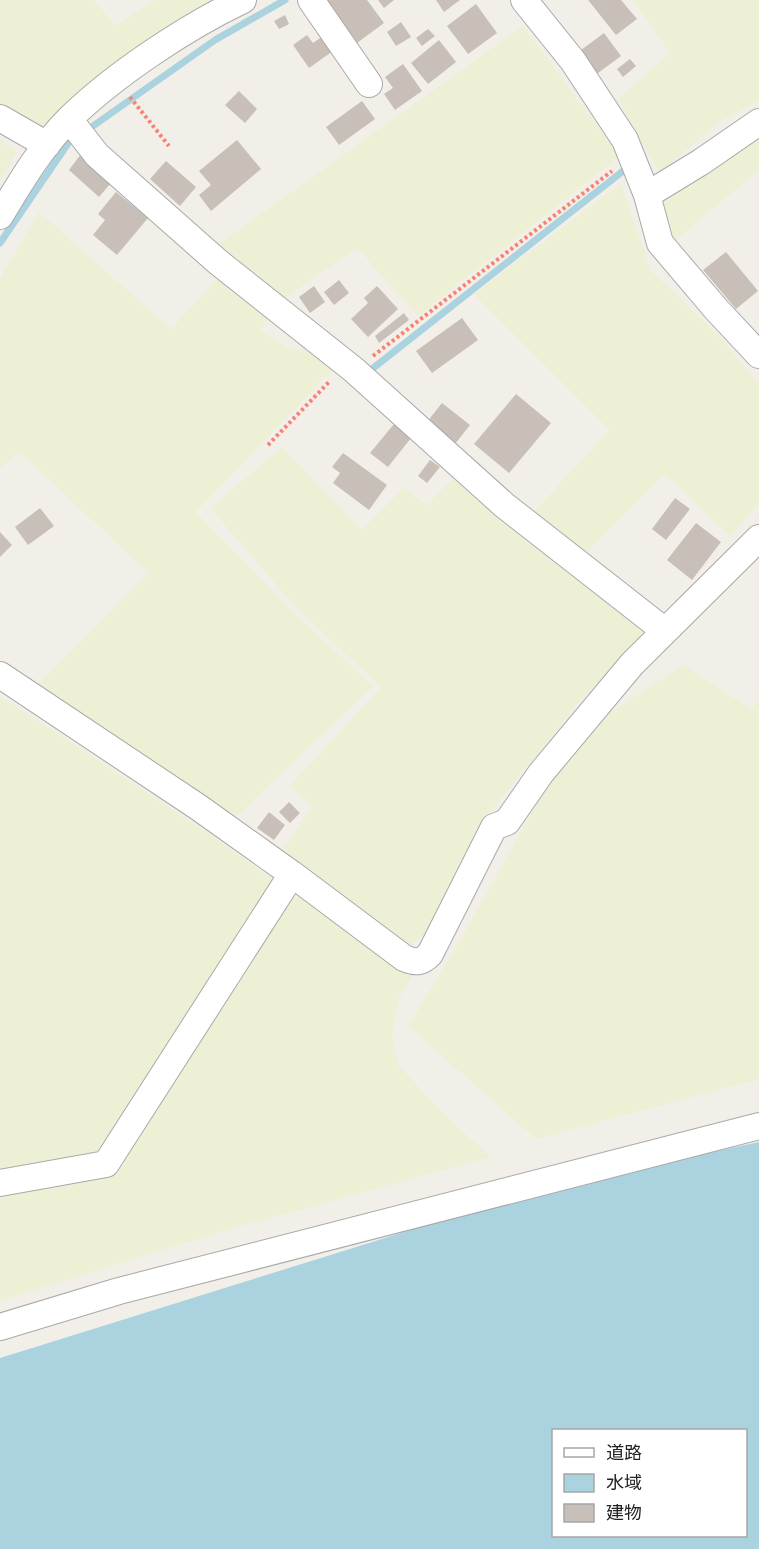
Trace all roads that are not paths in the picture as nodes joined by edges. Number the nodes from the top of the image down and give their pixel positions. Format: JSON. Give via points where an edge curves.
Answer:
{"nodes":[{"id":1,"x":243,"y":0,"type":"edge"},
{"id":2,"x":311,"y":0,"type":"edge"},
{"id":3,"x":524,"y":0,"type":"edge"},
{"id":4,"x":369,"y":84,"type":"dead end"},
{"id":5,"x":0,"y":118,"type":"edge"},
{"id":6,"x":69,"y":120,"type":"junction"},
{"id":7,"x":759,"y":122,"type":"edge"},
{"id":8,"x":47,"y":145,"type":"junction"},
{"id":9,"x":647,"y":195,"type":"junction"},
{"id":10,"x":0,"y":216,"type":"edge"},
{"id":11,"x":759,"y":355,"type":"edge"},
{"id":12,"x":759,"y":538,"type":"edge"},
{"id":13,"x":665,"y":631,"type":"junction"},
{"id":14,"x":0,"y":675,"type":"edge"},
{"id":15,"x":292,"y":874,"type":"junction"},
{"id":16,"x":759,"y":1126,"type":"edge"},
{"id":17,"x":0,"y":1183,"type":"edge"},
{"id":18,"x":0,"y":1327,"type":"edge"}],
"edges":[{"from":1,"to":6,"type":"street","via":[[169,42],[116,79]]},
{"from":2,"to":4,"type":"street"},
{"from":3,"to":9,"type":"street","via":[[573,61],[626,140]]},
{"from":5,"to":8,"type":"street"},
{"from":6,"to":8,"type":"street"},
{"from":6,"to":13,"type":"street","via":[[97,155],[218,262],[350,367],[504,505]]},
{"from":7,"to":9,"type":"street"},
{"from":8,"to":10,"type":"street"},
{"from":9,"to":11,"type":"street","via":[[660,243]]},
{"from":12,"to":13,"type":"street"},
{"from":13,"to":15,"type":"street","via":[[632,664],[541,773],[507,822],[494,827],[430,954],[422,961],[404,958]]},
{"from":14,"to":15,"type":"street"},
{"from":15,"to":17,"type":"street","via":[[106,1164]]},
{"from":16,"to":18,"type":"street","via":[[119,1291]]}]}
